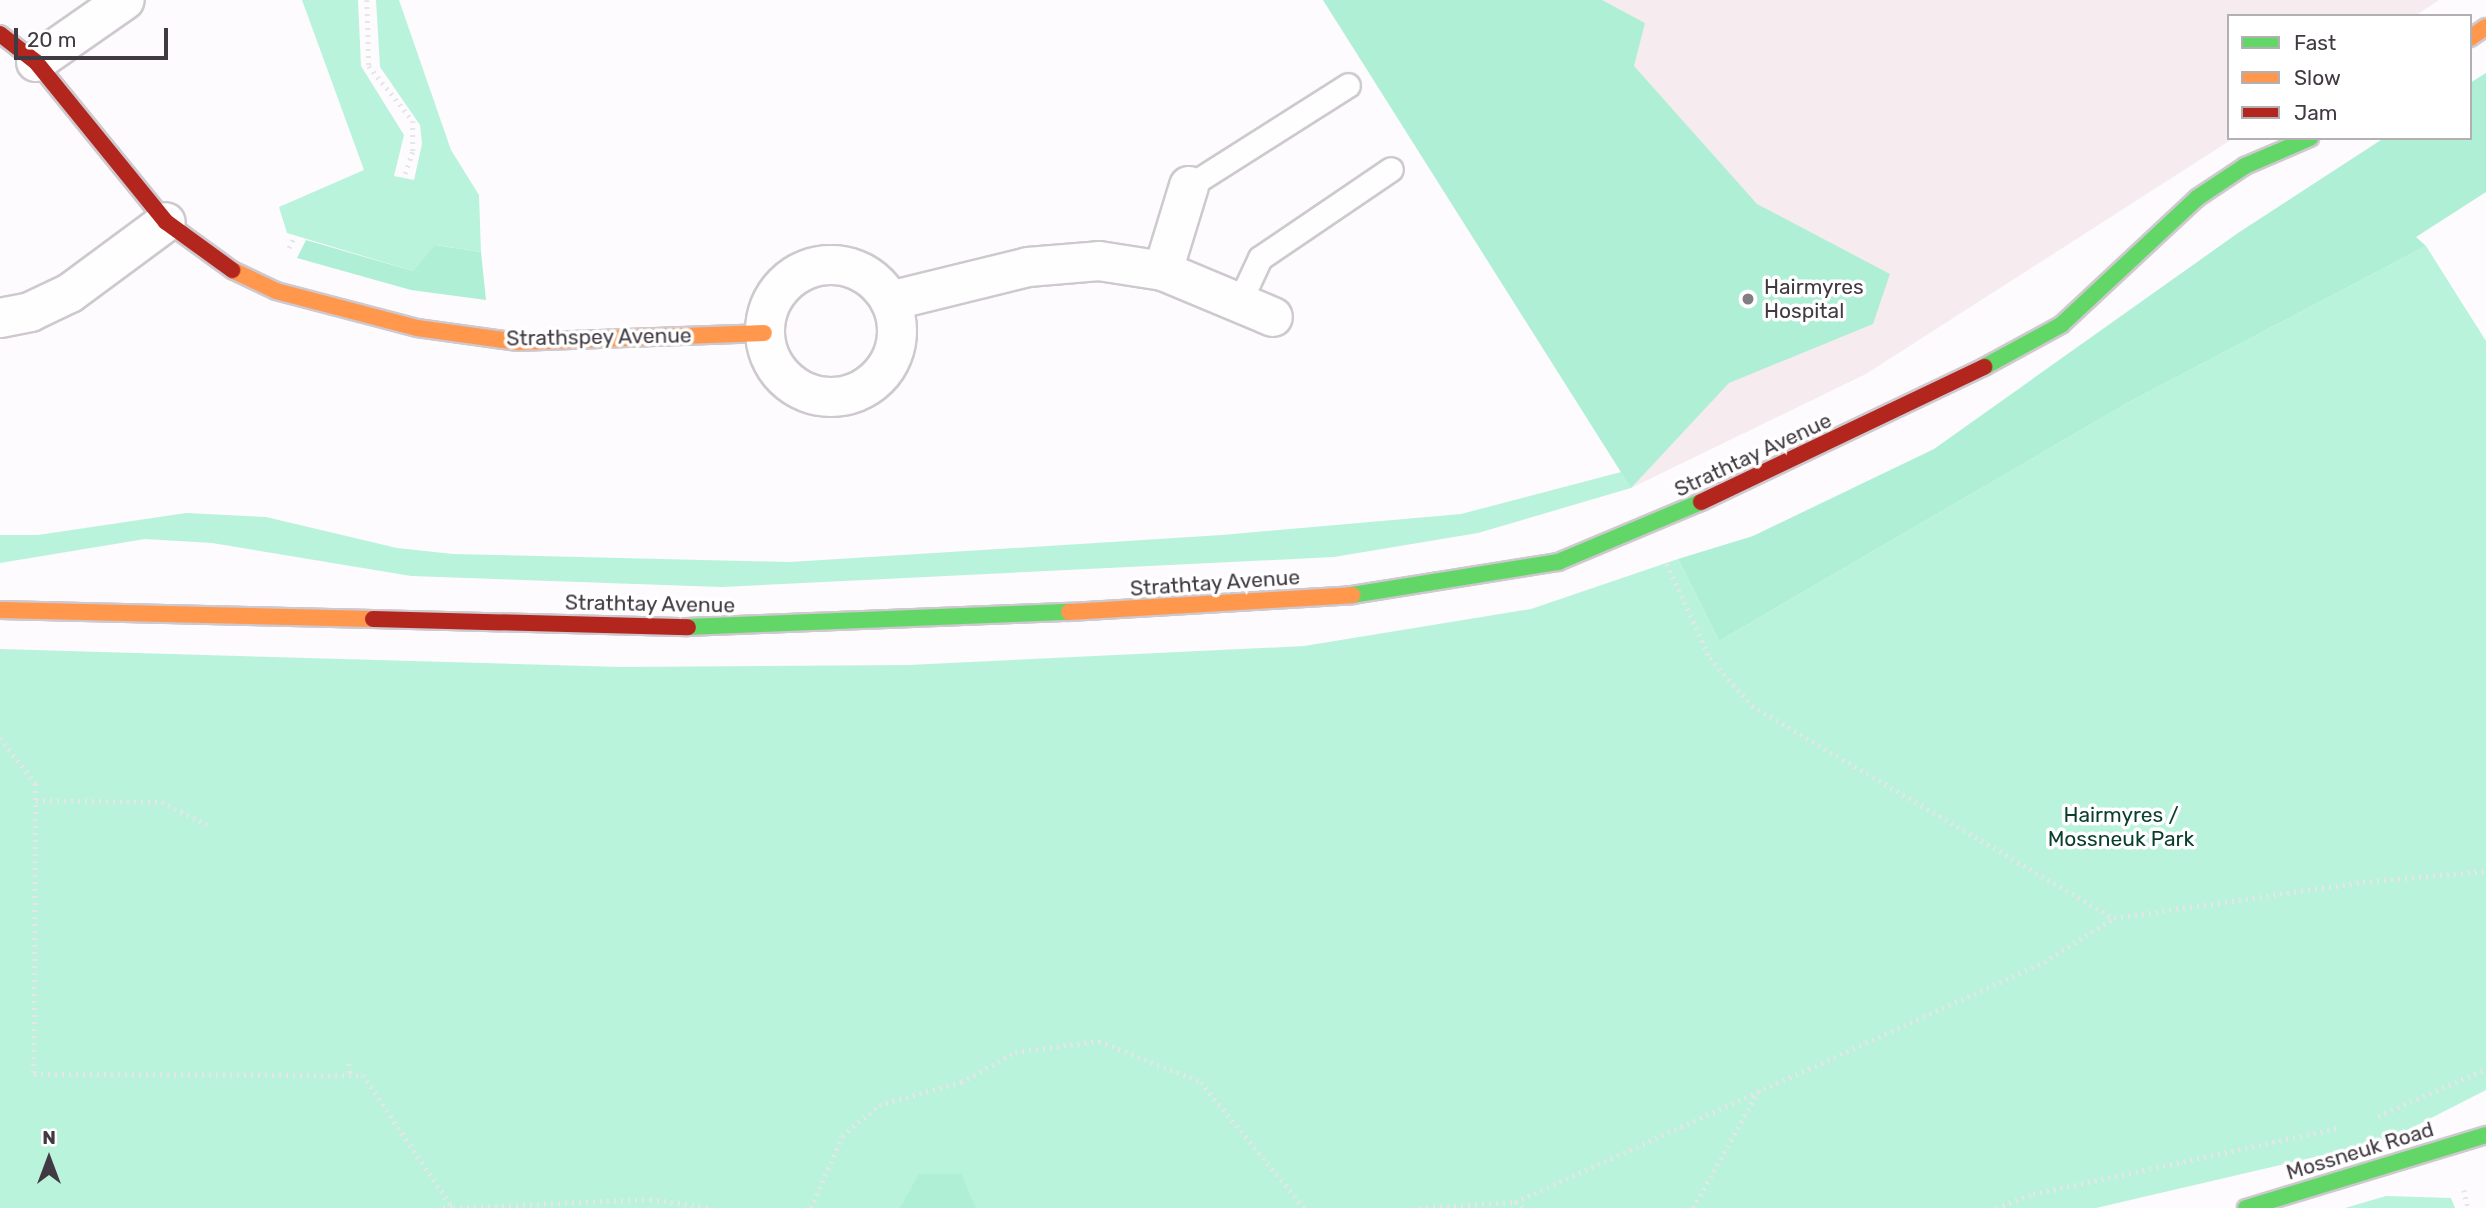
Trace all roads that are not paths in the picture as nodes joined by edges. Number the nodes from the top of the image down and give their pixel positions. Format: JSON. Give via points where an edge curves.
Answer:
{"nodes":[{"id":1,"x":125,"y":0,"type":"edge"},
{"id":2,"x":0,"y":34,"type":"edge"},
{"id":3,"x":36,"y":62,"type":"junction"},
{"id":4,"x":1348,"y":85,"type":"dead end"},
{"id":5,"x":2305,"y":140,"type":"edge"},
{"id":6,"x":1391,"y":169,"type":"dead end"},
{"id":7,"x":1189,"y":187,"type":"joint"},
{"id":8,"x":166,"y":222,"type":"junction"},
{"id":9,"x":1163,"y":271,"type":"junction"},
{"id":10,"x":890,"y":301,"type":"junction"},
{"id":11,"x":1238,"y":305,"type":"junction"},
{"id":12,"x":1273,"y":317,"type":"dead end"},
{"id":13,"x":0,"y":318,"type":"edge"},
{"id":14,"x":764,"y":333,"type":"junction"},
{"id":15,"x":0,"y":610,"type":"edge"},
{"id":16,"x":2486,"y":1135,"type":"edge"},
{"id":17,"x":2246,"y":1208,"type":"edge"}],
"edges":[{"from":1,"to":3,"type":"street"},
{"from":2,"to":3,"type":"street","name":"Strathspey Avenue"},
{"from":3,"to":8,"type":"street","name":"Strathspey Avenue"},
{"from":4,"to":7,"type":"lane"},
{"from":5,"to":15,"type":"street","name":"Strathtay Avenue","via":[[2245,166],[2197,198],[2061,325],[2031,346],[1922,395],[1780,469],[1558,562],[1374,593],[1168,608],[724,628]]},
{"from":6,"to":11,"type":"lane","via":[[1260,258]]},
{"from":7,"to":9,"type":"street"},
{"from":8,"to":13,"type":"street","via":[[70,293],[30,312]]},
{"from":8,"to":14,"type":"street","name":"Strathspey Avenue","via":[[216,263],[276,291],[417,328],[518,341]]},
{"from":9,"to":10,"type":"street","via":[[1099,261],[1028,267]]},
{"from":9,"to":11,"type":"street"},
{"from":10,"to":14,"type":"street","via":[[859,270],[815,266],[778,291]]},
{"from":10,"to":14,"type":"street","via":[[896,343],[889,364],[858,392],[836,397],[795,387],[779,373]]},
{"from":11,"to":12,"type":"street"},
{"from":16,"to":17,"type":"street","name":"Mossneuk Road"}]}
